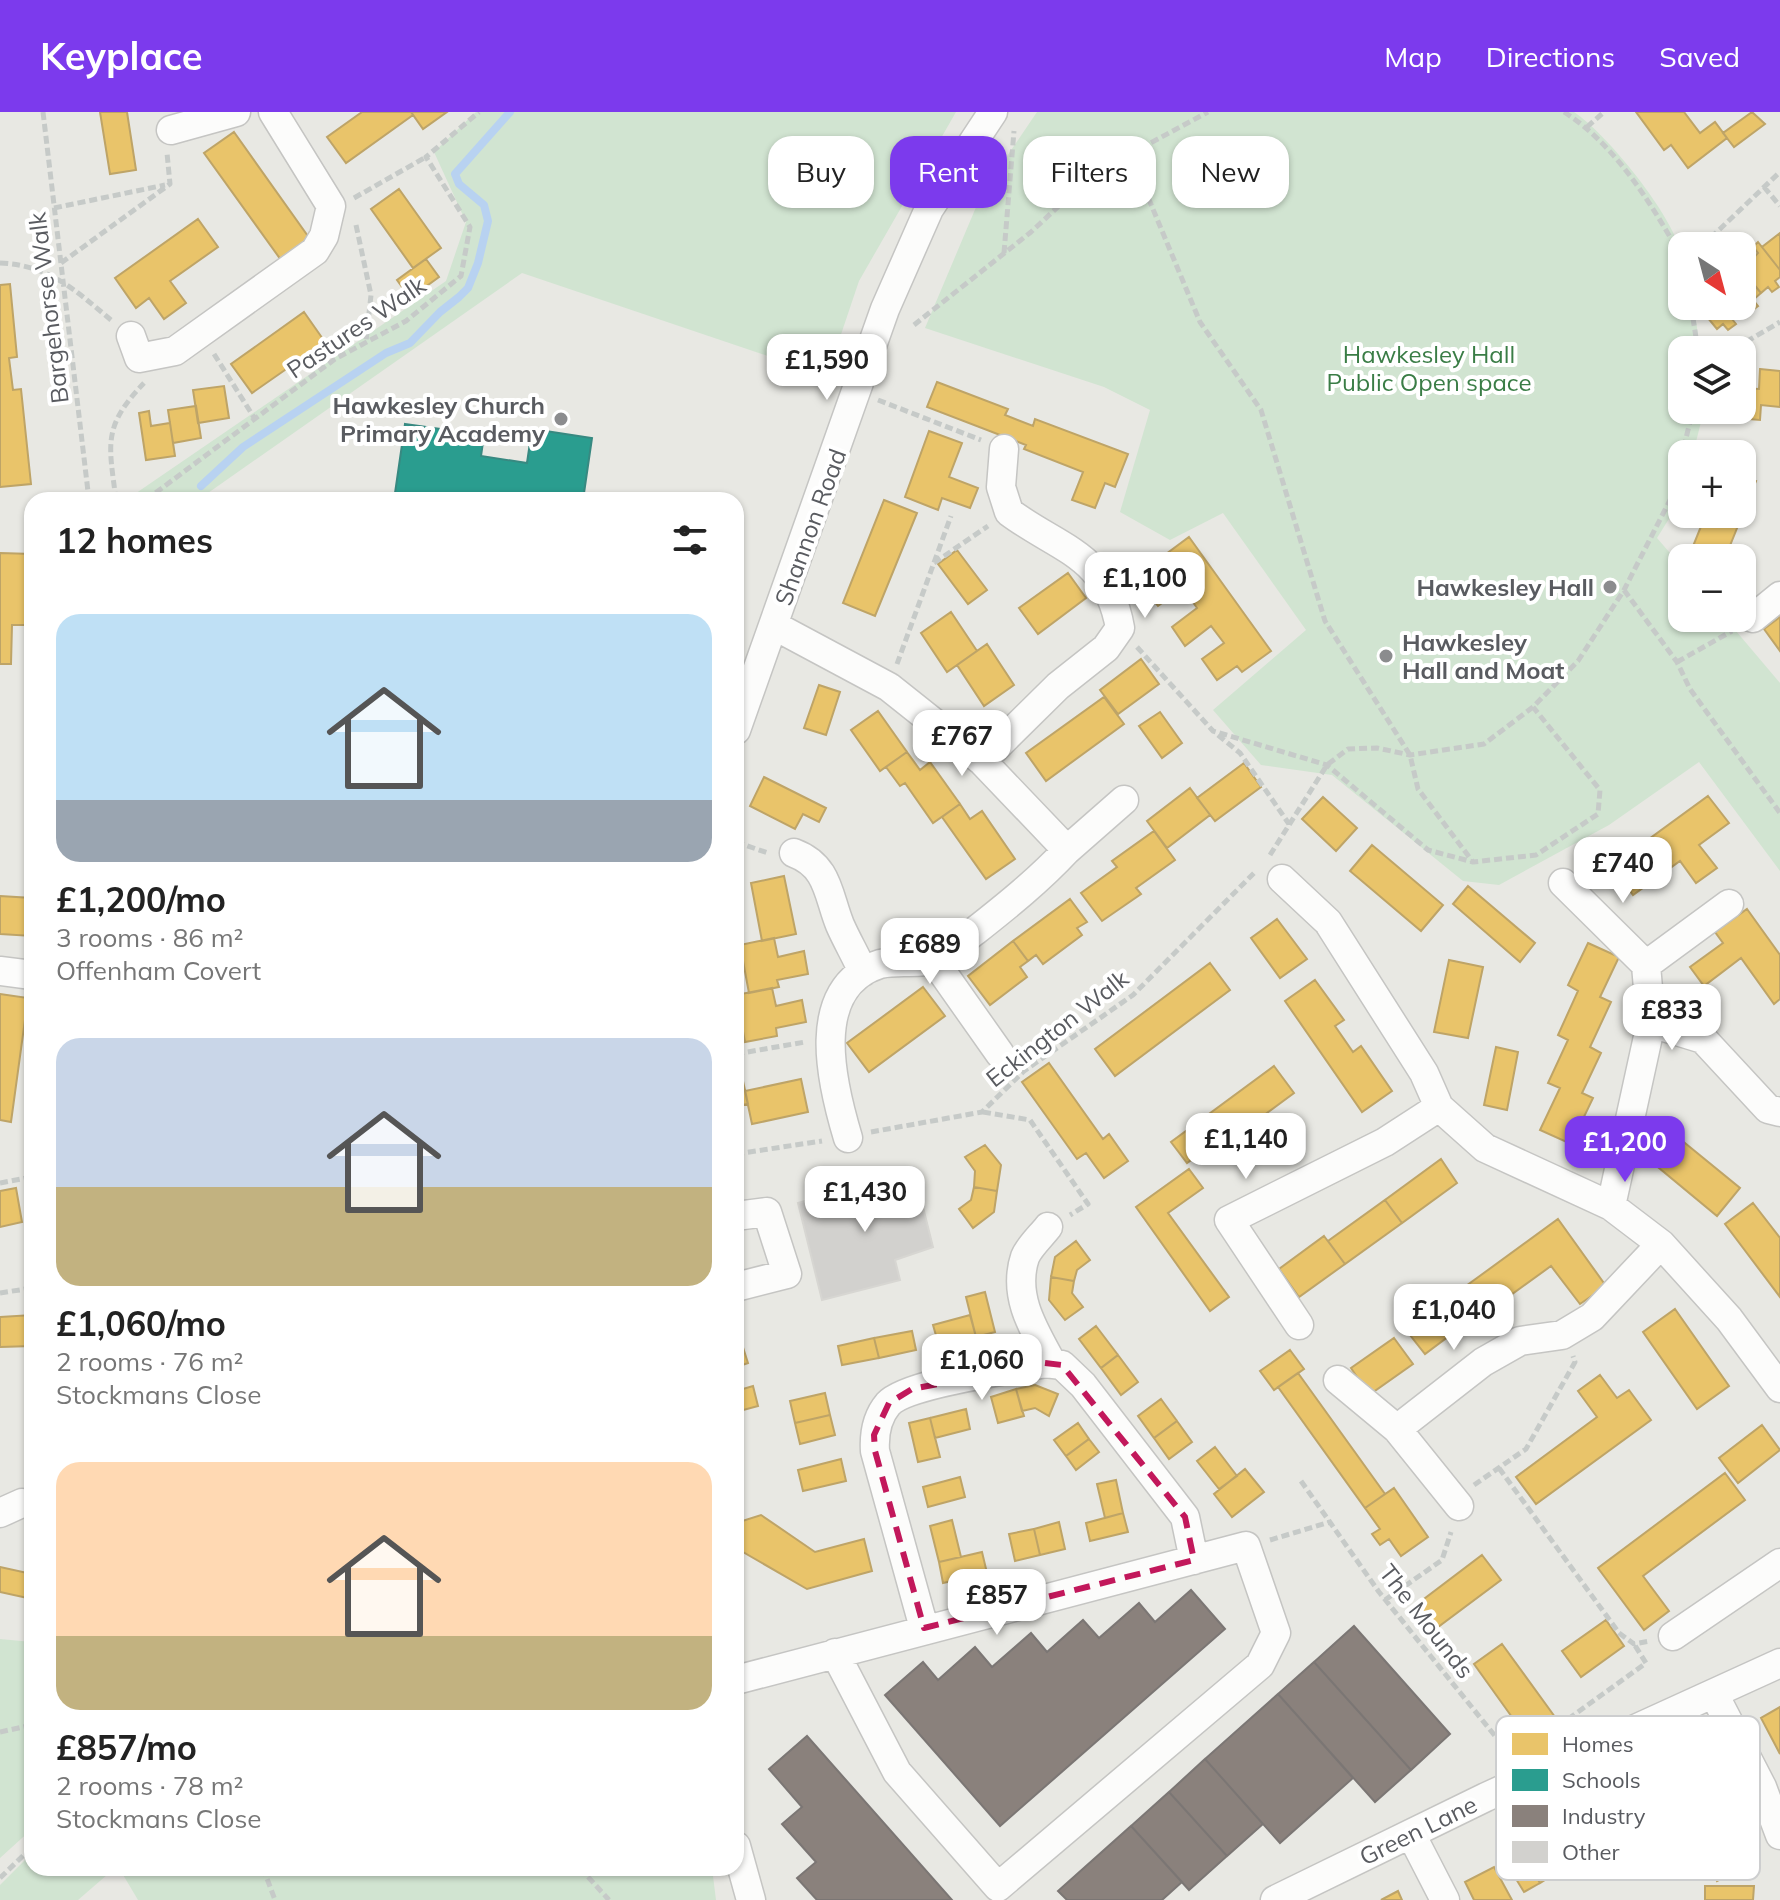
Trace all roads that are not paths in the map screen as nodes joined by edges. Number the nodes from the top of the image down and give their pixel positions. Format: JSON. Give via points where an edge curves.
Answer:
{"nodes":[{"id":1,"x":236,"y":112,"type":"edge"},
{"id":2,"x":273,"y":112,"type":"edge"},
{"id":3,"x":1004,"y":119,"type":"edge"},
{"id":4,"x":171,"y":130,"type":"road end"},
{"id":5,"x":131,"y":336,"type":"road end"},
{"id":6,"x":1004,"y":449,"type":"road end"},
{"id":7,"x":1780,"y":596,"type":"edge"},
{"id":8,"x":1756,"y":616,"type":"edge"},
{"id":9,"x":775,"y":626,"type":"junction"},
{"id":10,"x":744,"y":709,"type":"edge"},
{"id":11,"x":982,"y":761,"type":"junction"},
{"id":12,"x":1124,"y":800,"type":"dead end"},
{"id":13,"x":1067,"y":850,"type":"junction"},
{"id":14,"x":794,"y":853,"type":"dead end"},
{"id":15,"x":1282,"y":879,"type":"dead end"},
{"id":16,"x":1563,"y":883,"type":"dead end"},
{"id":17,"x":1729,"y":904,"type":"dead end"},
{"id":18,"x":933,"y":959,"type":"junction"},
{"id":19,"x":1646,"y":965,"type":"junction"},
{"id":20,"x":0,"y":971,"type":"edge"},
{"id":21,"x":863,"y":972,"type":"junction"},
{"id":22,"x":24,"y":974,"type":"edge"},
{"id":23,"x":1651,"y":1023,"type":"junction"},
{"id":24,"x":1000,"y":1054,"type":"dead end"},
{"id":25,"x":1439,"y":1107,"type":"junction"},
{"id":26,"x":1780,"y":1112,"type":"edge"},
{"id":27,"x":848,"y":1138,"type":"road end"},
{"id":28,"x":1611,"y":1206,"type":"junction"},
{"id":29,"x":744,"y":1215,"type":"edge"},
{"id":30,"x":1048,"y":1227,"type":"road end"},
{"id":31,"x":1661,"y":1244,"type":"junction"},
{"id":32,"x":744,"y":1285,"type":"edge"},
{"id":33,"x":1299,"y":1325,"type":"dead end"},
{"id":34,"x":1052,"y":1363,"type":"junction"},
{"id":35,"x":1338,"y":1380,"type":"dead end"},
{"id":36,"x":1780,"y":1388,"type":"edge"},
{"id":37,"x":1397,"y":1429,"type":"junction"},
{"id":38,"x":1456,"y":1503,"type":"road end"},
{"id":39,"x":1194,"y":1560,"type":"junction"},
{"id":40,"x":1780,"y":1563,"type":"edge"},
{"id":41,"x":924,"y":1628,"type":"junction"},
{"id":42,"x":1673,"y":1636,"type":"road end"},
{"id":43,"x":835,"y":1653,"type":"junction"},
{"id":44,"x":1780,"y":1663,"type":"edge"},
{"id":45,"x":744,"y":1678,"type":"edge"},
{"id":46,"x":1715,"y":1696,"type":"junction"},
{"id":47,"x":1662,"y":1716,"type":"edge"},
{"id":48,"x":1725,"y":1716,"type":"edge"},
{"id":49,"x":1760,"y":1783,"type":"edge"},
{"id":50,"x":1496,"y":1784,"type":"edge"},
{"id":51,"x":1411,"y":1834,"type":"junction"},
{"id":52,"x":1780,"y":1835,"type":"edge"},
{"id":53,"x":744,"y":1875,"type":"edge"},
{"id":54,"x":751,"y":1900,"type":"edge"},
{"id":55,"x":1275,"y":1900,"type":"edge"},
{"id":56,"x":1445,"y":1900,"type":"edge"}],
"edges":[{"from":1,"to":4,"type":"street"},
{"from":2,"to":5,"type":"street","via":[[331,206],[315,251],[175,351],[139,358]]},
{"from":3,"to":9,"type":"street","name":"Shannon Road","via":[[929,209],[885,309]]},
{"from":6,"to":11,"type":"street","via":[[1001,487],[1009,512],[1070,547],[1093,568],[1113,597],[1120,628],[1106,648],[1058,686]]},
{"from":7,"to":8,"type":"street"},
{"from":9,"to":10,"type":"street","name":"Shannon Road"},
{"from":9,"to":11,"type":"street","via":[[889,687]]},
{"from":11,"to":13,"type":"street"},
{"from":12,"to":13,"type":"street"},
{"from":13,"to":18,"type":"street","via":[[1036,883]]},
{"from":14,"to":21,"type":"street","via":[[807,858],[828,881],[839,923]]},
{"from":15,"to":25,"type":"street","via":[[1328,922],[1424,1073]]},
{"from":16,"to":19,"type":"street"},
{"from":17,"to":19,"type":"street"},
{"from":18,"to":21,"type":"street","via":[[882,964]]},
{"from":18,"to":24,"type":"street"},
{"from":19,"to":23,"type":"street"},
{"from":20,"to":22,"type":"street"},
{"from":21,"to":27,"type":"street","via":[[844,991],[830,1038],[834,1090]]},
{"from":23,"to":26,"type":"street","via":[[1703,1039],[1768,1109]]},
{"from":23,"to":28,"type":"street"},
{"from":25,"to":28,"type":"street","via":[[1485,1148]]},
{"from":25,"to":33,"type":"street","via":[[1385,1142],[1229,1220]]},
{"from":28,"to":31,"type":"street"},
{"from":29,"to":32,"type":"street","via":[[767,1212],[787,1274]]},
{"from":30,"to":34,"type":"street","via":[[1026,1255],[1024,1312]]},
{"from":31,"to":36,"type":"street","via":[[1729,1319]]},
{"from":31,"to":37,"type":"street","via":[[1592,1317],[1562,1335],[1520,1341],[1483,1362]]},
{"from":34,"to":39,"type":"street","via":[[1062,1365],[1083,1385],[1185,1517]]},
{"from":34,"to":41,"type":"street","via":[[912,1389],[889,1403],[881,1417],[875,1451]]},
{"from":35,"to":37,"type":"street"},
{"from":37,"to":38,"type":"street"},
{"from":39,"to":41,"type":"street"},
{"from":39,"to":43,"type":"street","via":[[1246,1546],[1276,1633],[1260,1665],[998,1887],[897,1772]]},
{"from":40,"to":42,"type":"street"},
{"from":41,"to":43,"type":"street"},
{"from":43,"to":45,"type":"street"},
{"from":44,"to":46,"type":"street","name":"Green Lane"},
{"from":46,"to":47,"type":"street","name":"Green Lane"},
{"from":46,"to":48,"type":"street"},
{"from":49,"to":52,"type":"street"},
{"from":50,"to":51,"type":"street","name":"Green Lane"},
{"from":51,"to":55,"type":"street","name":"Green Lane"},
{"from":51,"to":56,"type":"street"},
{"from":53,"to":54,"type":"street"}]}
